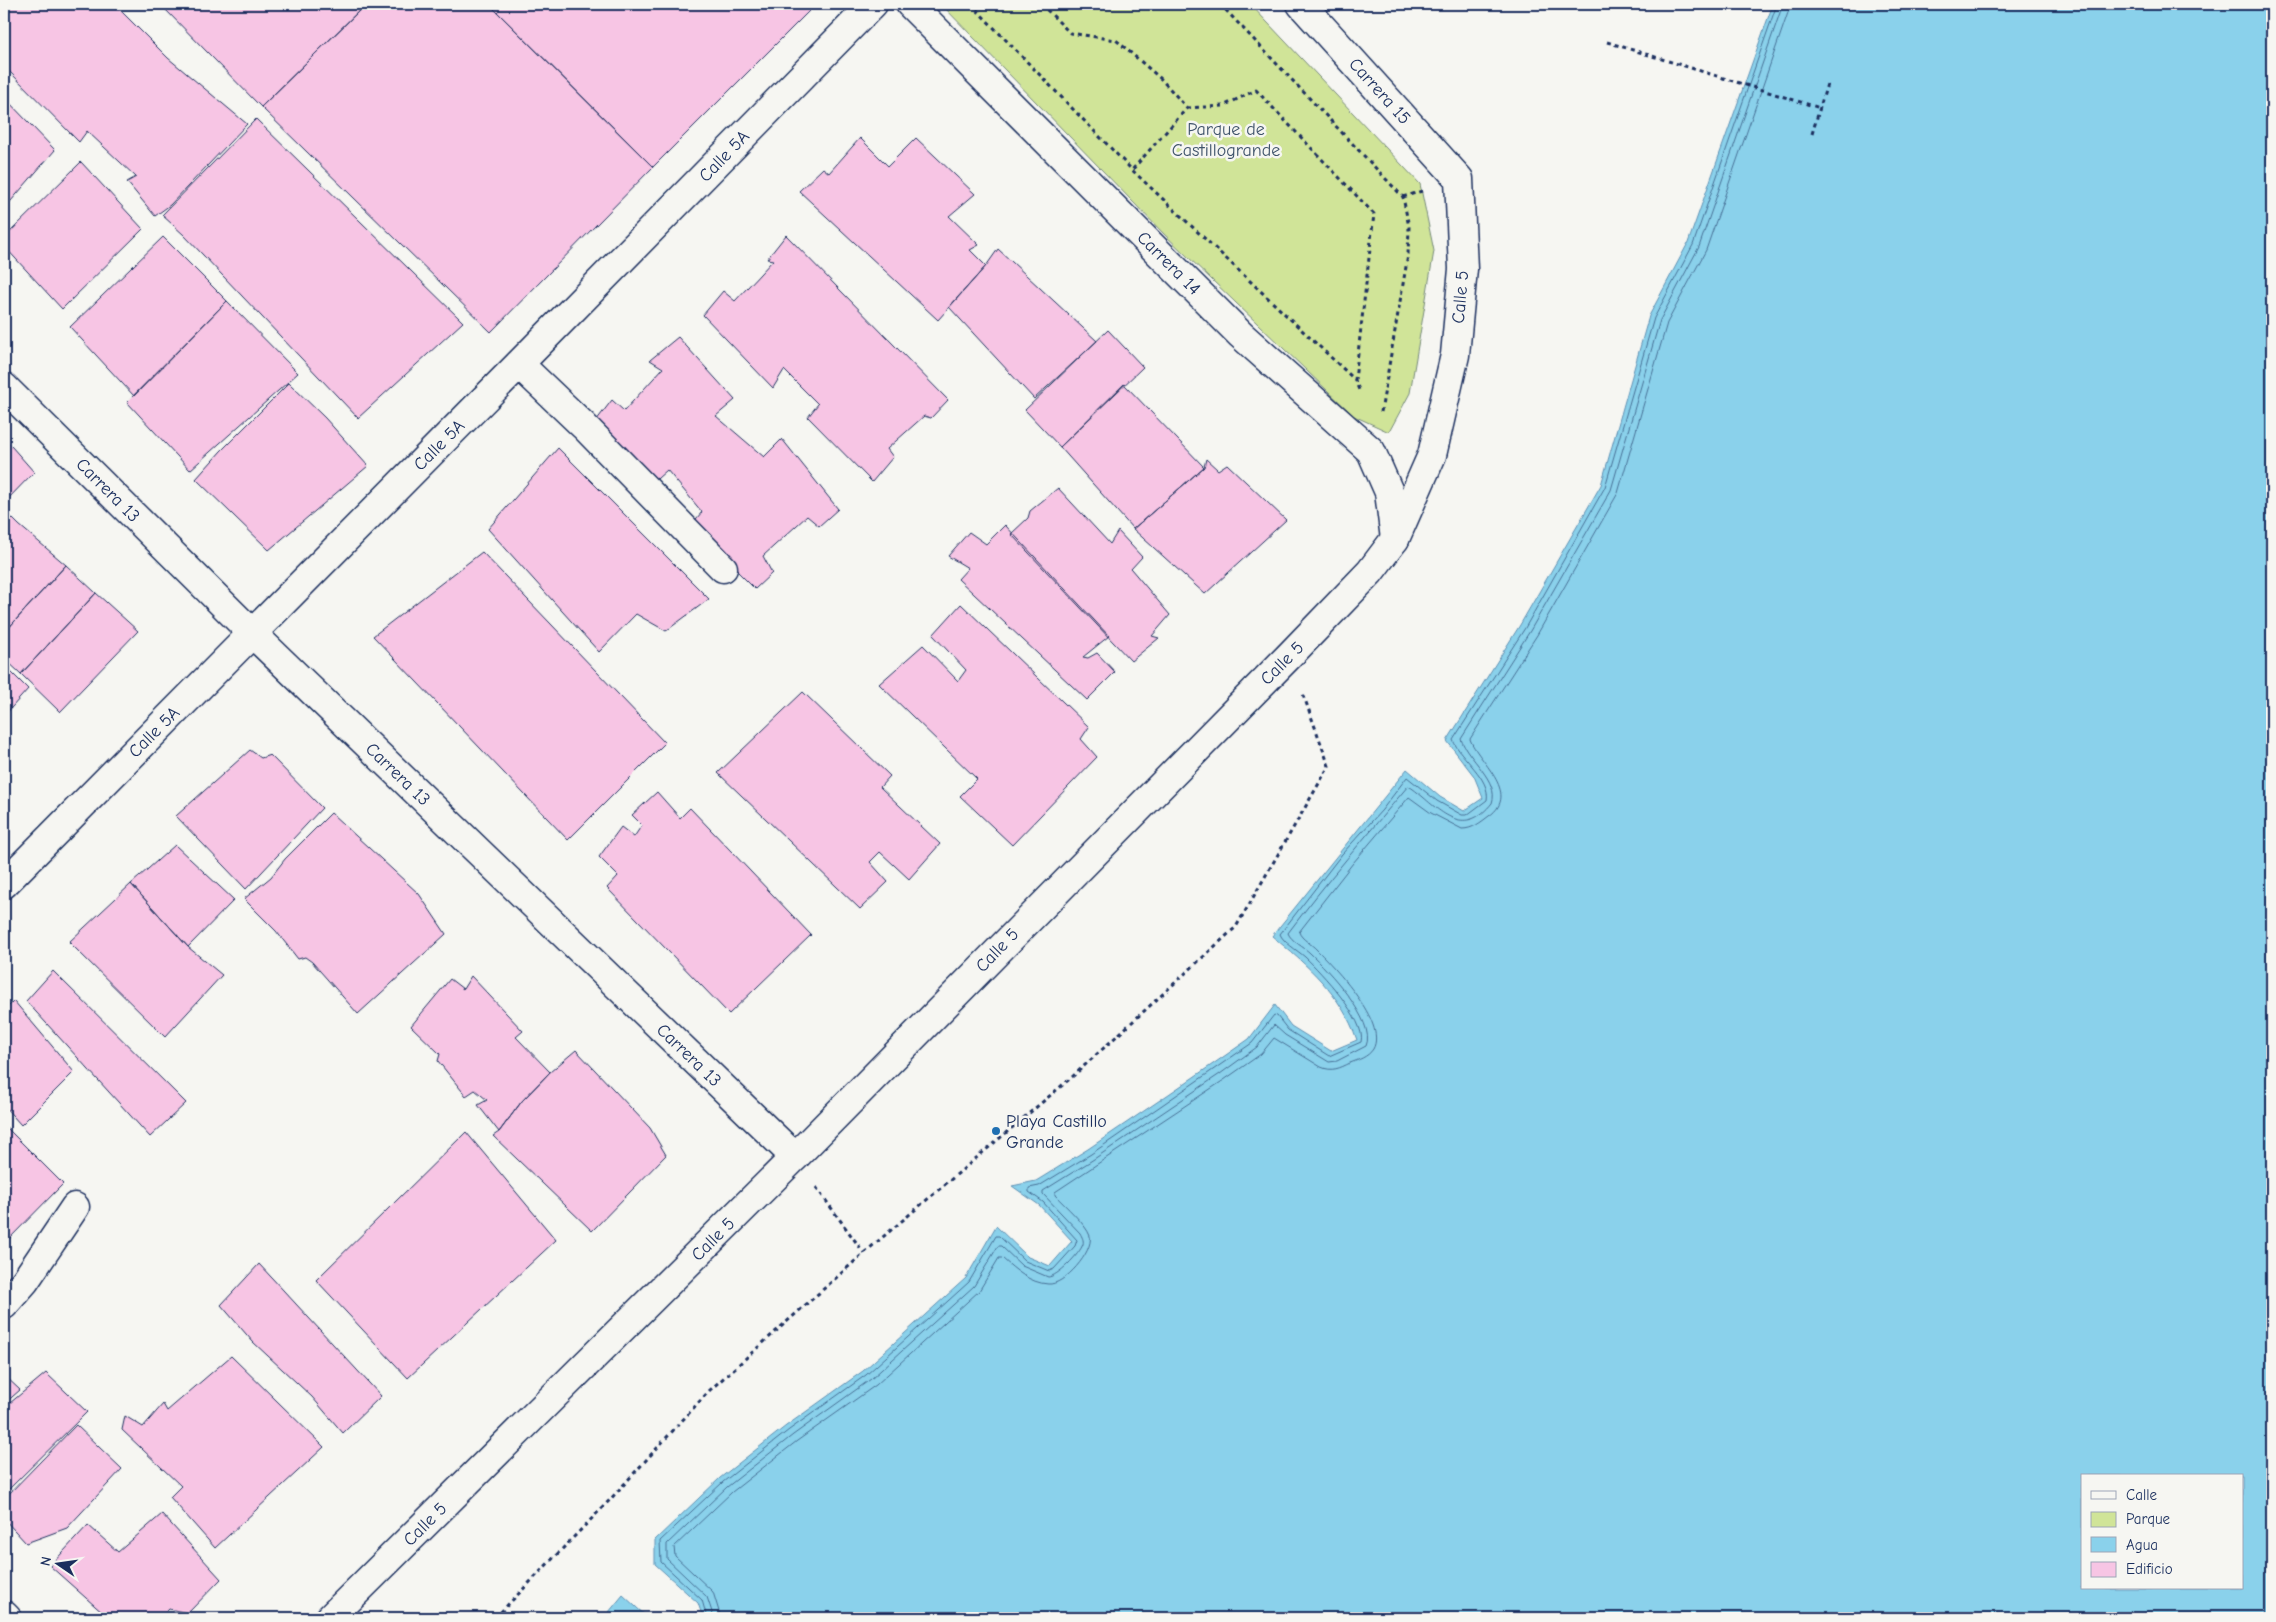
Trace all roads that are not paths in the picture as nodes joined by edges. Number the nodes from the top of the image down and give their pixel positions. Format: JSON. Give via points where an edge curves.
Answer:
{"nodes":[{"id":1,"x":873,"y":4,"type":"edge"},
{"id":2,"x":910,"y":4,"type":"edge"},
{"id":3,"x":1301,"y":4,"type":"edge"},
{"id":4,"x":1459,"y":179,"type":"joint"},
{"id":5,"x":519,"y":364,"type":"junction"},
{"id":6,"x":4,"y":387,"type":"edge"},
{"id":7,"x":1395,"y":539,"type":"junction"},
{"id":8,"x":723,"y":568,"type":"dead end"},
{"id":9,"x":252,"y":633,"type":"junction"},
{"id":10,"x":4,"y":884,"type":"edge"},
{"id":11,"x":795,"y":1157,"type":"junction"},
{"id":12,"x":75,"y":1207,"type":"dead end"},
{"id":13,"x":4,"y":1305,"type":"edge"},
{"id":14,"x":4,"y":1615,"type":"edge"},
{"id":15,"x":7,"y":1618,"type":"edge"},
{"id":16,"x":330,"y":1618,"type":"edge"}],
"edges":[{"from":1,"to":5,"type":"street","name":"Calle 5A"},
{"from":2,"to":7,"type":"street","name":"Carrera 14","via":[[1241,335],[1370,451],[1389,492]]},
{"from":3,"to":4,"type":"street","name":"Carrera 15"},
{"from":4,"to":7,"type":"street","name":"Calle 5","via":[[1463,270],[1455,355],[1432,455]]},
{"from":5,"to":8,"type":"street"},
{"from":5,"to":9,"type":"street","name":"Calle 5A"},
{"from":6,"to":9,"type":"street","name":"Carrera 13"},
{"from":7,"to":11,"type":"street","name":"Calle 5","via":[[1370,572],[1290,655]]},
{"from":9,"to":10,"type":"street","name":"Calle 5A"},
{"from":9,"to":11,"type":"street","name":"Carrera 13"},
{"from":11,"to":16,"type":"street","name":"Calle 5"},
{"from":12,"to":13,"type":"street","via":[[25,1281]]},
{"from":14,"to":15,"type":"street"}]}
